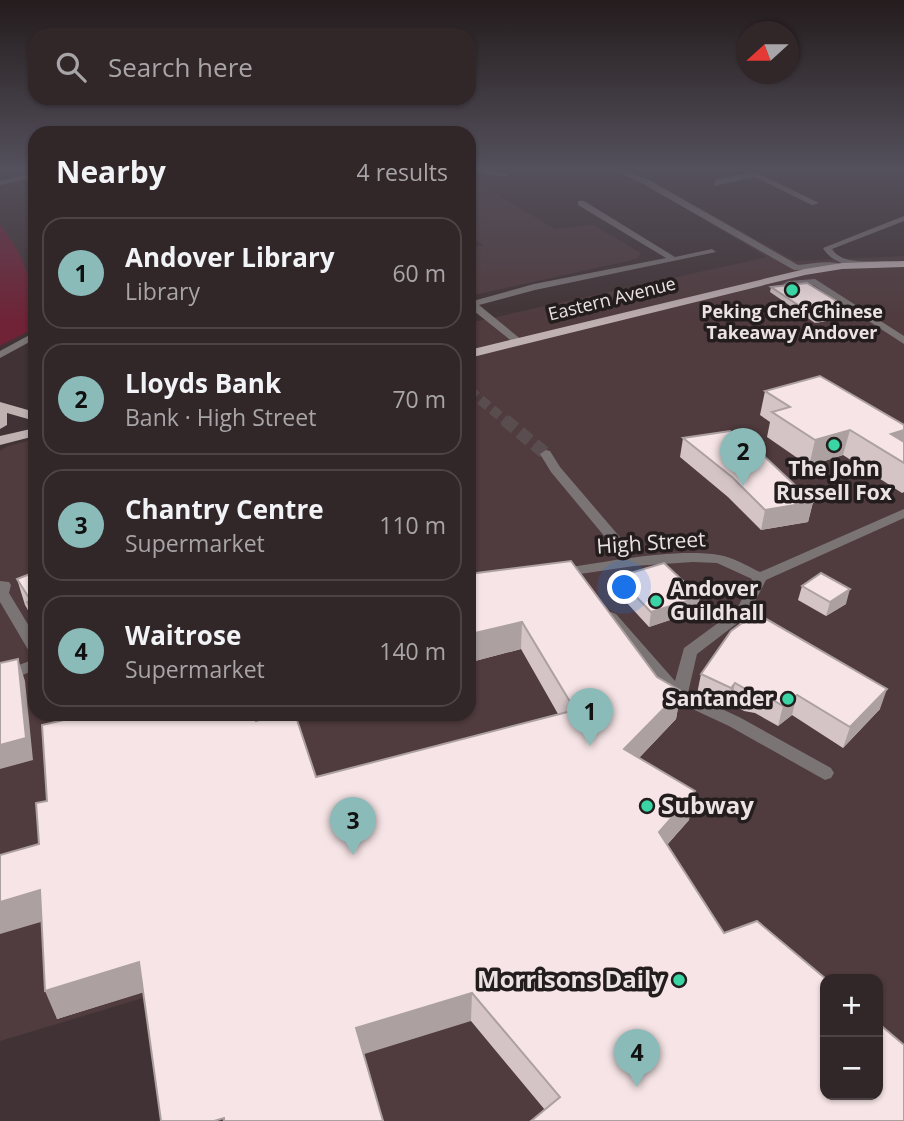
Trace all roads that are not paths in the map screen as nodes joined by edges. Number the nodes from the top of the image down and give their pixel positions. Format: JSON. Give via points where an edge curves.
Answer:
{"nodes":[{"id":1,"x":609,"y":220,"type":"edge"},
{"id":2,"x":713,"y":220,"type":"edge"},
{"id":3,"x":899,"y":220,"type":"edge"},
{"id":4,"x":712,"y":252,"type":"dead end"},
{"id":5,"x":672,"y":258,"type":"junction"},
{"id":6,"x":901,"y":262,"type":"edge"},
{"id":7,"x":840,"y":263,"type":"junction"},
{"id":8,"x":794,"y":267,"type":"junction"},
{"id":9,"x":788,"y":284,"type":"edge"},
{"id":10,"x":714,"y":293,"type":"junction"},
{"id":11,"x":476,"y":301,"type":"edge"},
{"id":12,"x":476,"y":309,"type":"edge"},
{"id":13,"x":28,"y":338,"type":"edge"},
{"id":14,"x":519,"y":341,"type":"junction"},
{"id":15,"x":904,"y":341,"type":"edge"},
{"id":16,"x":21,"y":342,"type":"junction"},
{"id":17,"x":28,"y":344,"type":"edge"},
{"id":18,"x":476,"y":352,"type":"edge"},
{"id":19,"x":0,"y":355,"type":"edge"},
{"id":20,"x":0,"y":408,"type":"edge"},
{"id":21,"x":28,"y":415,"type":"edge"},
{"id":22,"x":0,"y":425,"type":"edge"},
{"id":23,"x":28,"y":434,"type":"edge"},
{"id":24,"x":0,"y":441,"type":"edge"},
{"id":25,"x":546,"y":454,"type":"tunnel mouth"},
{"id":26,"x":904,"y":513,"type":"edge"},
{"id":27,"x":628,"y":555,"type":"junction"},
{"id":28,"x":546,"y":575,"type":"edge"},
{"id":29,"x":760,"y":577,"type":"junction"},
{"id":30,"x":0,"y":585,"type":"edge"},
{"id":31,"x":598,"y":603,"type":"edge"},
{"id":32,"x":28,"y":637,"type":"edge"},
{"id":33,"x":28,"y":667,"type":"edge"},
{"id":34,"x":0,"y":678,"type":"edge"},
{"id":35,"x":679,"y":696,"type":"junction"},
{"id":36,"x":825,"y":773,"type":"dead end"}],
"edges":[{"from":1,"to":5,"type":"street"},
{"from":2,"to":8,"type":"street"},
{"from":3,"to":7,"type":"street","via":[[829,246],[827,251]]},
{"from":4,"to":5,"type":"street"},
{"from":5,"to":11,"type":"street"},
{"from":6,"to":7,"type":"main road","name":"Eastern Avenue"},
{"from":7,"to":8,"type":"main road","name":"Eastern Avenue"},
{"from":7,"to":10,"type":"main road","name":"Eastern Avenue"},
{"from":8,"to":10,"type":"main road","name":"Eastern Avenue"},
{"from":9,"to":15,"type":"street","via":[[815,282]]},
{"from":10,"to":14,"type":"main road","name":"Eastern Avenue"},
{"from":12,"to":14,"type":"street"},
{"from":13,"to":16,"type":"street"},
{"from":14,"to":18,"type":"main road","name":"Eastern Avenue"},
{"from":16,"to":17,"type":"street"},
{"from":16,"to":19,"type":"street"},
{"from":20,"to":21,"type":"main road"},
{"from":20,"to":22,"type":"main road"},
{"from":23,"to":24,"type":"main road"},
{"from":25,"to":27,"type":"street"},
{"from":26,"to":29,"type":"street"},
{"from":27,"to":28,"type":"street","name":"High Street","via":[[576,577]]},
{"from":27,"to":29,"type":"street","name":"High Street","via":[[719,559]]},
{"from":29,"to":35,"type":"street","via":[[743,611],[690,652]]},
{"from":30,"to":32,"type":"street","via":[[4,585],[2,593]]},
{"from":31,"to":35,"type":"street"},
{"from":33,"to":34,"type":"street"},
{"from":35,"to":36,"type":"street"}]}
